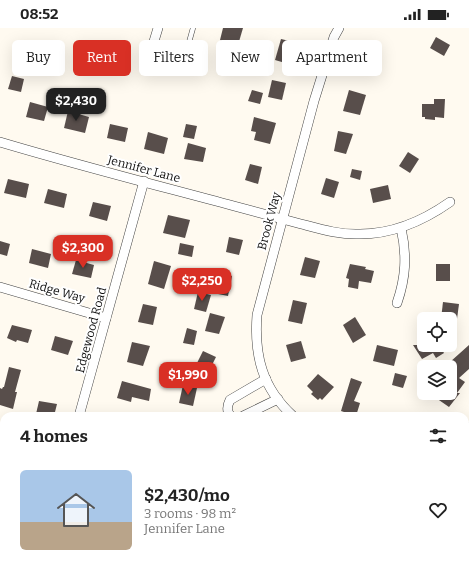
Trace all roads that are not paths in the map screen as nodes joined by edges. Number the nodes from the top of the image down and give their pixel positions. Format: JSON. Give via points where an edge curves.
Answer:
{"nodes":[{"id":1,"x":158,"y":28,"type":"edge"},
{"id":2,"x":193,"y":28,"type":"edge"},
{"id":3,"x":339,"y":28,"type":"edge"},
{"id":4,"x":154,"y":40,"type":"edge"},
{"id":5,"x":190,"y":40,"type":"edge"},
{"id":6,"x":0,"y":142,"type":"edge"},
{"id":7,"x":144,"y":181,"type":"junction"},
{"id":8,"x":450,"y":202,"type":"dead end"},
{"id":9,"x":281,"y":219,"type":"junction"},
{"id":10,"x":401,"y":228,"type":"junction"},
{"id":11,"x":0,"y":288,"type":"edge"},
{"id":12,"x":397,"y":303,"type":"dead end"},
{"id":13,"x":106,"y":318,"type":"junction"},
{"id":14,"x":266,"y":379,"type":"junction"},
{"id":15,"x":278,"y":399,"type":"junction"},
{"id":16,"x":80,"y":412,"type":"edge"},
{"id":17,"x":228,"y":412,"type":"edge"},
{"id":18,"x":252,"y":412,"type":"edge"},
{"id":19,"x":289,"y":412,"type":"edge"}],
"edges":[{"from":1,"to":4,"type":"street"},
{"from":2,"to":5,"type":"lane"},
{"from":3,"to":9,"type":"street","name":"Brook Way","via":[[314,101]]},
{"from":6,"to":7,"type":"street","name":"Jennifer Lane"},
{"from":7,"to":9,"type":"street","name":"Jennifer Lane"},
{"from":7,"to":13,"type":"street","name":"Edgewood Road"},
{"from":8,"to":10,"type":"street","name":"Jennifer Lane","via":[[418,222]]},
{"from":9,"to":10,"type":"street","name":"Jennifer Lane","via":[[345,234],[384,232]]},
{"from":9,"to":14,"type":"street","name":"Brook Way","via":[[257,315],[258,357]]},
{"from":10,"to":12,"type":"street","via":[[406,262]]},
{"from":11,"to":13,"type":"street","name":"Ridge Way"},
{"from":13,"to":16,"type":"street","name":"Edgewood Road"},
{"from":14,"to":15,"type":"street","name":"Brook Way"},
{"from":14,"to":17,"type":"street","via":[[230,400],[227,405]]},
{"from":15,"to":18,"type":"street"},
{"from":15,"to":19,"type":"street","name":"Brook Way"}]}
